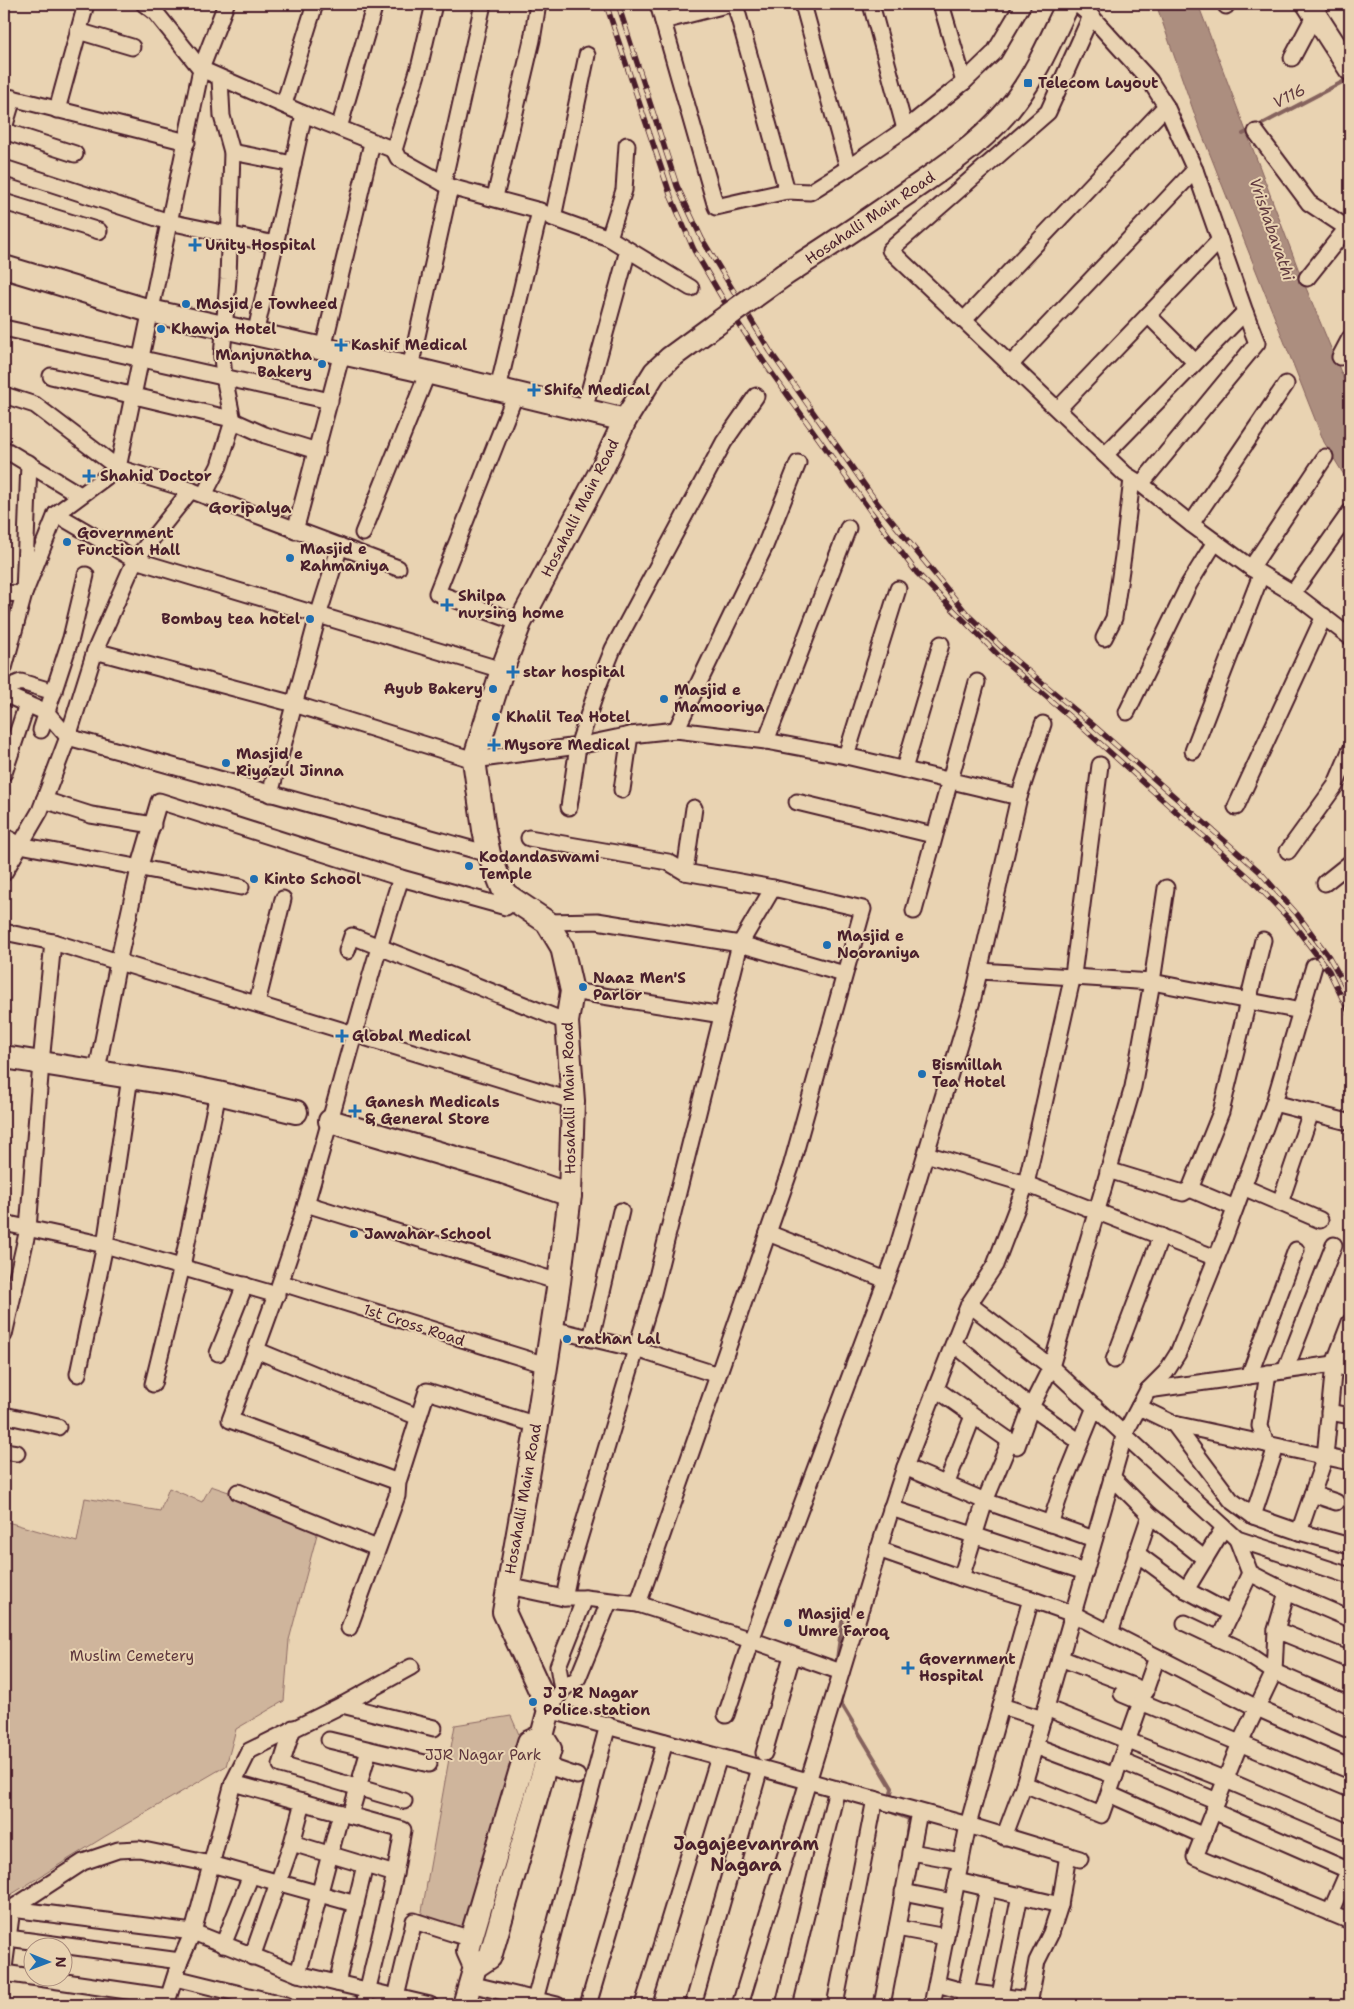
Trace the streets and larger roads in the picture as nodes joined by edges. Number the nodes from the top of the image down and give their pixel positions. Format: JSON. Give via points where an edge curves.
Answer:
{"nodes":[{"id":1,"x":86,"y":4,"type":"edge"},
{"id":2,"x":144,"y":4,"type":"edge"},
{"id":3,"x":226,"y":4,"type":"edge"},
{"id":4,"x":315,"y":4,"type":"edge"},
{"id":5,"x":375,"y":4,"type":"edge"},
{"id":6,"x":434,"y":4,"type":"edge"},
{"id":7,"x":483,"y":4,"type":"edge"},
{"id":8,"x":538,"y":4,"type":"edge"},
{"id":9,"x":658,"y":4,"type":"edge"},
{"id":10,"x":730,"y":4,"type":"edge"},
{"id":11,"x":735,"y":4,"type":"edge"},
{"id":12,"x":803,"y":4,"type":"edge"},
{"id":13,"x":871,"y":4,"type":"edge"},
{"id":14,"x":941,"y":4,"type":"edge"},
{"id":15,"x":1023,"y":4,"type":"edge"},
{"id":16,"x":1068,"y":4,"type":"edge"},
{"id":17,"x":1077,"y":4,"type":"edge"},
{"id":18,"x":1315,"y":7,"type":"edge"},
{"id":19,"x":162,"y":10,"type":"edge"},
{"id":20,"x":1091,"y":16,"type":"junction"},
{"id":21,"x":663,"y":21,"type":"junction"},
{"id":22,"x":78,"y":31,"type":"junction"},
{"id":23,"x":132,"y":47,"type":"dead end"},
{"id":24,"x":588,"y":55,"type":"dead end"},
{"id":25,"x":1292,"y":58,"type":"dead end"},
{"id":26,"x":201,"y":69,"type":"junction"},
{"id":27,"x":1350,"y":69,"type":"edge"},
{"id":28,"x":220,"y":78,"type":"junction"},
{"id":29,"x":964,"y":82,"type":"junction"},
{"id":30,"x":8,"y":97,"type":"edge"},
{"id":31,"x":284,"y":104,"type":"junction"},
{"id":32,"x":1166,"y":106,"type":"junction"},
{"id":33,"x":57,"y":110,"type":"junction"},
{"id":34,"x":304,"y":114,"type":"junction"},
{"id":35,"x":339,"y":128,"type":"junction"},
{"id":36,"x":905,"y":129,"type":"junction"},
{"id":37,"x":4,"y":130,"type":"edge"},
{"id":38,"x":1256,"y":132,"type":"dead end"},
{"id":39,"x":187,"y":142,"type":"junction"},
{"id":40,"x":372,"y":143,"type":"junction"},
{"id":41,"x":627,"y":145,"type":"dead end"},
{"id":42,"x":394,"y":150,"type":"junction"},
{"id":43,"x":232,"y":152,"type":"junction"},
{"id":44,"x":75,"y":154,"type":"dead end"},
{"id":45,"x":293,"y":164,"type":"junction"},
{"id":46,"x":4,"y":168,"type":"edge"},
{"id":47,"x":848,"y":168,"type":"junction"},
{"id":48,"x":1195,"y":170,"type":"junction"},
{"id":49,"x":447,"y":185,"type":"junction"},
{"id":50,"x":787,"y":191,"type":"junction"},
{"id":51,"x":495,"y":197,"type":"junction"},
{"id":52,"x":4,"y":202,"type":"edge"},
{"id":53,"x":546,"y":214,"type":"junction"},
{"id":54,"x":169,"y":222,"type":"junction"},
{"id":55,"x":1349,"y":229,"type":"edge"},
{"id":56,"x":99,"y":231,"type":"dead end"},
{"id":57,"x":228,"y":234,"type":"junction"},
{"id":58,"x":609,"y":238,"type":"junction"},
{"id":59,"x":1220,"y":240,"type":"junction"},
{"id":60,"x":275,"y":244,"type":"junction"},
{"id":61,"x":628,"y":250,"type":"junction"},
{"id":62,"x":4,"y":267,"type":"edge"},
{"id":63,"x":1307,"y":278,"type":"dead end"},
{"id":64,"x":692,"y":288,"type":"dead end"},
{"id":65,"x":150,"y":311,"type":"junction"},
{"id":66,"x":1245,"y":312,"type":"junction"},
{"id":67,"x":1148,"y":315,"type":"junction"},
{"id":68,"x":964,"y":320,"type":"junction"},
{"id":69,"x":4,"y":328,"type":"edge"},
{"id":70,"x":224,"y":328,"type":"junction"},
{"id":71,"x":255,"y":335,"type":"junction"},
{"id":72,"x":1350,"y":338,"type":"edge"},
{"id":73,"x":332,"y":351,"type":"junction"},
{"id":74,"x":1340,"y":357,"type":"dead end"},
{"id":75,"x":142,"y":358,"type":"junction"},
{"id":76,"x":1194,"y":362,"type":"junction"},
{"id":77,"x":1010,"y":365,"type":"junction"},
{"id":78,"x":419,"y":370,"type":"junction"},
{"id":79,"x":51,"y":376,"type":"dead end"},
{"id":80,"x":224,"y":378,"type":"junction"},
{"id":81,"x":1286,"y":384,"type":"dead end"},
{"id":82,"x":507,"y":391,"type":"junction"},
{"id":83,"x":4,"y":395,"type":"edge"},
{"id":84,"x":134,"y":395,"type":"junction"},
{"id":85,"x":756,"y":396,"type":"dead end"},
{"id":86,"x":330,"y":401,"type":"junction"},
{"id":87,"x":584,"y":410,"type":"junction"},
{"id":88,"x":1058,"y":410,"type":"junction"},
{"id":89,"x":625,"y":420,"type":"junction"},
{"id":90,"x":233,"y":421,"type":"junction"},
{"id":91,"x":4,"y":449,"type":"edge"},
{"id":92,"x":317,"y":451,"type":"junction"},
{"id":93,"x":1105,"y":455,"type":"junction"},
{"id":94,"x":1325,"y":457,"type":"dead end"},
{"id":95,"x":29,"y":463,"type":"junction"},
{"id":96,"x":798,"y":463,"type":"dead end"},
{"id":97,"x":118,"y":468,"type":"junction"},
{"id":98,"x":1136,"y":481,"type":"junction"},
{"id":99,"x":197,"y":493,"type":"junction"},
{"id":100,"x":80,"y":495,"type":"junction"},
{"id":101,"x":1350,"y":512,"type":"edge"},
{"id":102,"x":56,"y":514,"type":"junction"},
{"id":103,"x":1191,"y":524,"type":"junction"},
{"id":104,"x":848,"y":528,"type":"dead end"},
{"id":105,"x":295,"y":531,"type":"junction"},
{"id":106,"x":363,"y":533,"type":"dead end"},
{"id":107,"x":1214,"y":542,"type":"junction"},
{"id":108,"x":340,"y":546,"type":"junction"},
{"id":109,"x":135,"y":560,"type":"junction"},
{"id":110,"x":398,"y":568,"type":"dead end"},
{"id":111,"x":1256,"y":572,"type":"junction"},
{"id":112,"x":86,"y":575,"type":"dead end"},
{"id":113,"x":898,"y":589,"type":"dead end"},
{"id":114,"x":4,"y":593,"type":"edge"},
{"id":115,"x":1293,"y":593,"type":"junction"},
{"id":116,"x":24,"y":594,"type":"junction"},
{"id":117,"x":318,"y":616,"type":"junction"},
{"id":118,"x":1324,"y":616,"type":"junction"},
{"id":119,"x":520,"y":623,"type":"junction"},
{"id":120,"x":1349,"y":632,"type":"edge"},
{"id":121,"x":8,"y":637,"type":"edge"},
{"id":122,"x":1104,"y":638,"type":"dead end"},
{"id":123,"x":941,"y":644,"type":"dead end"},
{"id":124,"x":94,"y":651,"type":"junction"},
{"id":125,"x":4,"y":668,"type":"edge"},
{"id":126,"x":502,"y":670,"type":"junction"},
{"id":127,"x":977,"y":682,"type":"dead end"},
{"id":128,"x":4,"y":689,"type":"edge"},
{"id":129,"x":54,"y":692,"type":"junction"},
{"id":130,"x":4,"y":694,"type":"edge"},
{"id":131,"x":27,"y":704,"type":"junction"},
{"id":132,"x":294,"y":704,"type":"junction"},
{"id":133,"x":1127,"y":712,"type":"dead end"},
{"id":134,"x":47,"y":713,"type":"junction"},
{"id":135,"x":1043,"y":724,"type":"dead end"},
{"id":136,"x":41,"y":730,"type":"dead end"},
{"id":137,"x":676,"y":730,"type":"junction"},
{"id":138,"x":630,"y":735,"type":"junction"},
{"id":139,"x":68,"y":737,"type":"junction"},
{"id":140,"x":766,"y":741,"type":"junction"},
{"id":141,"x":578,"y":746,"type":"junction"},
{"id":142,"x":1193,"y":751,"type":"dead end"},
{"id":143,"x":1350,"y":751,"type":"edge"},
{"id":144,"x":846,"y":756,"type":"junction"},
{"id":145,"x":474,"y":760,"type":"junction"},
{"id":146,"x":1100,"y":765,"type":"dead end"},
{"id":147,"x":904,"y":768,"type":"junction"},
{"id":148,"x":4,"y":773,"type":"edge"},
{"id":149,"x":951,"y":779,"type":"junction"},
{"id":150,"x":622,"y":790,"type":"dead end"},
{"id":151,"x":270,"y":794,"type":"junction"},
{"id":152,"x":1020,"y":797,"type":"junction"},
{"id":153,"x":44,"y":800,"type":"junction"},
{"id":154,"x":797,"y":802,"type":"dead end"},
{"id":155,"x":1236,"y":807,"type":"dead end"},
{"id":156,"x":568,"y":808,"type":"dead end"},
{"id":157,"x":694,"y":808,"type":"dead end"},
{"id":158,"x":153,"y":825,"type":"junction"},
{"id":159,"x":934,"y":835,"type":"junction"},
{"id":160,"x":4,"y":836,"type":"edge"},
{"id":161,"x":529,"y":838,"type":"dead end"},
{"id":162,"x":20,"y":845,"type":"junction"},
{"id":163,"x":1288,"y":851,"type":"dead end"},
{"id":164,"x":489,"y":854,"type":"junction"},
{"id":165,"x":1350,"y":863,"type":"edge"},
{"id":166,"x":139,"y":869,"type":"junction"},
{"id":167,"x":685,"y":872,"type":"junction"},
{"id":168,"x":4,"y":873,"type":"edge"},
{"id":169,"x":401,"y":878,"type":"junction"},
{"id":170,"x":1326,"y":883,"type":"dead end"},
{"id":171,"x":241,"y":887,"type":"dead end"},
{"id":172,"x":773,"y":888,"type":"junction"},
{"id":173,"x":1166,"y":888,"type":"dead end"},
{"id":174,"x":505,"y":894,"type":"junction"},
{"id":175,"x":283,"y":899,"type":"dead end"},
{"id":176,"x":914,"y":911,"type":"dead end"},
{"id":177,"x":547,"y":922,"type":"junction"},
{"id":178,"x":4,"y":932,"type":"edge"},
{"id":179,"x":1263,"y":940,"type":"dead end"},
{"id":180,"x":54,"y":942,"type":"junction"},
{"id":181,"x":740,"y":944,"type":"junction"},
{"id":182,"x":378,"y":946,"type":"junction"},
{"id":183,"x":347,"y":951,"type":"dead end"},
{"id":184,"x":118,"y":963,"type":"junction"},
{"id":185,"x":1314,"y":966,"type":"dead end"},
{"id":186,"x":980,"y":970,"type":"junction"},
{"id":187,"x":844,"y":974,"type":"junction"},
{"id":188,"x":1073,"y":976,"type":"junction"},
{"id":189,"x":1152,"y":982,"type":"junction"},
{"id":190,"x":572,"y":991,"type":"junction"},
{"id":191,"x":1249,"y":1000,"type":"junction"},
{"id":192,"x":257,"y":1003,"type":"junction"},
{"id":193,"x":1301,"y":1011,"type":"junction"},
{"id":194,"x":722,"y":1015,"type":"junction"},
{"id":195,"x":567,"y":1022,"type":"junction"},
{"id":196,"x":354,"y":1033,"type":"junction"},
{"id":197,"x":4,"y":1057,"type":"edge"},
{"id":198,"x":41,"y":1063,"type":"junction"},
{"id":199,"x":97,"y":1071,"type":"junction"},
{"id":200,"x":130,"y":1077,"type":"junction"},
{"id":201,"x":218,"y":1093,"type":"junction"},
{"id":202,"x":573,"y":1101,"type":"junction"},
{"id":203,"x":1274,"y":1103,"type":"junction"},
{"id":204,"x":296,"y":1112,"type":"dead end"},
{"id":205,"x":1311,"y":1112,"type":"junction"},
{"id":206,"x":330,"y":1121,"type":"junction"},
{"id":207,"x":1348,"y":1122,"type":"dead end"},
{"id":208,"x":926,"y":1154,"type":"junction"},
{"id":209,"x":1108,"y":1170,"type":"junction"},
{"id":210,"x":1026,"y":1184,"type":"junction"},
{"id":211,"x":1243,"y":1187,"type":"junction"},
{"id":212,"x":1190,"y":1189,"type":"junction"},
{"id":213,"x":570,"y":1195,"type":"junction"},
{"id":214,"x":1280,"y":1203,"type":"junction"},
{"id":215,"x":306,"y":1204,"type":"junction"},
{"id":216,"x":1235,"y":1208,"type":"junction"},
{"id":217,"x":621,"y":1211,"type":"dead end"},
{"id":218,"x":1097,"y":1211,"type":"junction"},
{"id":219,"x":1320,"y":1220,"type":"dead end"},
{"id":220,"x":4,"y":1223,"type":"edge"},
{"id":221,"x":28,"y":1229,"type":"junction"},
{"id":222,"x":768,"y":1233,"type":"junction"},
{"id":223,"x":1162,"y":1236,"type":"junction"},
{"id":224,"x":104,"y":1245,"type":"junction"},
{"id":225,"x":1334,"y":1245,"type":"dead end"},
{"id":226,"x":1296,"y":1250,"type":"dead end"},
{"id":227,"x":1216,"y":1258,"type":"junction"},
{"id":228,"x":182,"y":1266,"type":"junction"},
{"id":229,"x":886,"y":1280,"type":"junction"},
{"id":230,"x":559,"y":1282,"type":"junction"},
{"id":231,"x":245,"y":1285,"type":"junction"},
{"id":232,"x":279,"y":1289,"type":"junction"},
{"id":233,"x":970,"y":1304,"type":"junction"},
{"id":234,"x":1350,"y":1322,"type":"edge"},
{"id":235,"x":552,"y":1328,"type":"junction"},
{"id":236,"x":4,"y":1335,"type":"edge"},
{"id":237,"x":591,"y":1338,"type":"junction"},
{"id":238,"x":954,"y":1344,"type":"junction"},
{"id":239,"x":636,"y":1349,"type":"junction"},
{"id":240,"x":256,"y":1350,"type":"junction"},
{"id":241,"x":218,"y":1353,"type":"dead end"},
{"id":242,"x":1114,"y":1360,"type":"dead end"},
{"id":243,"x":1334,"y":1364,"type":"junction"},
{"id":244,"x":546,"y":1365,"type":"junction"},
{"id":245,"x":1051,"y":1367,"type":"junction"},
{"id":246,"x":1350,"y":1370,"type":"edge"},
{"id":247,"x":1285,"y":1371,"type":"junction"},
{"id":248,"x":1268,"y":1373,"type":"junction"},
{"id":249,"x":78,"y":1374,"type":"dead end"},
{"id":250,"x":718,"y":1375,"type":"junction"},
{"id":251,"x":1249,"y":1376,"type":"junction"},
{"id":252,"x":153,"y":1384,"type":"dead end"},
{"id":253,"x":936,"y":1389,"type":"junction"},
{"id":254,"x":1148,"y":1390,"type":"junction"},
{"id":255,"x":1031,"y":1407,"type":"junction"},
{"id":256,"x":1095,"y":1407,"type":"junction"},
{"id":257,"x":1139,"y":1407,"type":"junction"},
{"id":258,"x":1329,"y":1412,"type":"junction"},
{"id":259,"x":4,"y":1415,"type":"edge"},
{"id":260,"x":973,"y":1416,"type":"junction"},
{"id":261,"x":1350,"y":1416,"type":"edge"},
{"id":262,"x":418,"y":1417,"type":"junction"},
{"id":263,"x":1174,"y":1424,"type":"junction"},
{"id":264,"x":537,"y":1425,"type":"junction"},
{"id":265,"x":58,"y":1427,"type":"dead end"},
{"id":266,"x":1125,"y":1433,"type":"junction"},
{"id":267,"x":1010,"y":1441,"type":"junction"},
{"id":268,"x":1080,"y":1442,"type":"junction"},
{"id":269,"x":1271,"y":1445,"type":"junction"},
{"id":270,"x":1325,"y":1457,"type":"junction"},
{"id":271,"x":1350,"y":1462,"type":"edge"},
{"id":272,"x":905,"y":1467,"type":"junction"},
{"id":273,"x":1112,"y":1476,"type":"junction"},
{"id":274,"x":398,"y":1482,"type":"junction"},
{"id":275,"x":946,"y":1485,"type":"junction"},
{"id":276,"x":238,"y":1492,"type":"dead end"},
{"id":277,"x":1312,"y":1494,"type":"junction"},
{"id":278,"x":985,"y":1501,"type":"junction"},
{"id":279,"x":1336,"y":1502,"type":"dead end"},
{"id":280,"x":892,"y":1508,"type":"junction"},
{"id":281,"x":1150,"y":1516,"type":"junction"},
{"id":282,"x":1253,"y":1516,"type":"junction"},
{"id":283,"x":1050,"y":1524,"type":"junction"},
{"id":284,"x":1224,"y":1527,"type":"junction"},
{"id":285,"x":1299,"y":1532,"type":"junction"},
{"id":286,"x":974,"y":1535,"type":"junction"},
{"id":287,"x":1094,"y":1539,"type":"junction"},
{"id":288,"x":1237,"y":1539,"type":"junction"},
{"id":289,"x":1350,"y":1546,"type":"edge"},
{"id":290,"x":377,"y":1548,"type":"junction"},
{"id":291,"x":878,"y":1549,"type":"junction"},
{"id":292,"x":1136,"y":1553,"type":"junction"},
{"id":293,"x":1205,"y":1559,"type":"junction"},
{"id":294,"x":1085,"y":1572,"type":"junction"},
{"id":295,"x":1250,"y":1573,"type":"junction"},
{"id":296,"x":1350,"y":1576,"type":"edge"},
{"id":297,"x":961,"y":1578,"type":"junction"},
{"id":298,"x":508,"y":1586,"type":"junction"},
{"id":299,"x":1186,"y":1590,"type":"junction"},
{"id":300,"x":1287,"y":1592,"type":"junction"},
{"id":301,"x":564,"y":1598,"type":"junction"},
{"id":302,"x":585,"y":1598,"type":"junction"},
{"id":303,"x":1031,"y":1599,"type":"junction"},
{"id":304,"x":609,"y":1602,"type":"junction"},
{"id":305,"x":638,"y":1604,"type":"junction"},
{"id":306,"x":1073,"y":1614,"type":"junction"},
{"id":307,"x":1231,"y":1614,"type":"junction"},
{"id":308,"x":1350,"y":1619,"type":"edge"},
{"id":309,"x":1184,"y":1623,"type":"dead end"},
{"id":310,"x":349,"y":1628,"type":"dead end"},
{"id":311,"x":1276,"y":1630,"type":"junction"},
{"id":312,"x":1110,"y":1633,"type":"junction"},
{"id":313,"x":1219,"y":1639,"type":"junction"},
{"id":314,"x":751,"y":1640,"type":"junction"},
{"id":315,"x":792,"y":1656,"type":"junction"},
{"id":316,"x":1157,"y":1657,"type":"junction"},
{"id":317,"x":1060,"y":1658,"type":"junction"},
{"id":318,"x":1350,"y":1660,"type":"edge"},
{"id":319,"x":411,"y":1667,"type":"dead end"},
{"id":320,"x":1274,"y":1672,"type":"junction"},
{"id":321,"x":835,"y":1679,"type":"junction"},
{"id":322,"x":562,"y":1690,"type":"junction"},
{"id":323,"x":1122,"y":1694,"type":"dead end"},
{"id":324,"x":1144,"y":1696,"type":"junction"},
{"id":325,"x":342,"y":1704,"type":"junction"},
{"id":326,"x":1350,"y":1704,"type":"edge"},
{"id":327,"x":1001,"y":1706,"type":"junction"},
{"id":328,"x":1257,"y":1708,"type":"junction"},
{"id":329,"x":549,"y":1710,"type":"junction"},
{"id":330,"x":1044,"y":1714,"type":"junction"},
{"id":331,"x":726,"y":1715,"type":"dead end"},
{"id":332,"x":608,"y":1725,"type":"junction"},
{"id":333,"x":292,"y":1728,"type":"junction"},
{"id":334,"x":434,"y":1728,"type":"dead end"},
{"id":335,"x":542,"y":1736,"type":"junction"},
{"id":336,"x":329,"y":1740,"type":"dead end"},
{"id":337,"x":1128,"y":1741,"type":"junction"},
{"id":338,"x":666,"y":1742,"type":"junction"},
{"id":339,"x":1240,"y":1743,"type":"junction"},
{"id":340,"x":1035,"y":1746,"type":"junction"},
{"id":341,"x":1350,"y":1749,"type":"edge"},
{"id":342,"x":369,"y":1750,"type":"junction"},
{"id":343,"x":720,"y":1756,"type":"junction"},
{"id":344,"x":762,"y":1760,"type":"junction"},
{"id":345,"x":1121,"y":1761,"type":"junction"},
{"id":346,"x":429,"y":1764,"type":"dead end"},
{"id":347,"x":545,"y":1765,"type":"junction"},
{"id":348,"x":577,"y":1776,"type":"dead end"},
{"id":349,"x":1115,"y":1776,"type":"junction"},
{"id":350,"x":1226,"y":1780,"type":"junction"},
{"id":351,"x":809,"y":1781,"type":"junction"},
{"id":352,"x":233,"y":1782,"type":"junction"},
{"id":353,"x":1024,"y":1784,"type":"junction"},
{"id":354,"x":358,"y":1787,"type":"junction"},
{"id":355,"x":837,"y":1789,"type":"junction"},
{"id":356,"x":1350,"y":1789,"type":"edge"},
{"id":357,"x":1109,"y":1794,"type":"junction"},
{"id":358,"x":404,"y":1801,"type":"dead end"},
{"id":359,"x":303,"y":1802,"type":"junction"},
{"id":360,"x":885,"y":1802,"type":"junction"},
{"id":361,"x":1215,"y":1806,"type":"junction"},
{"id":362,"x":918,"y":1812,"type":"junction"},
{"id":363,"x":346,"y":1814,"type":"junction"},
{"id":364,"x":968,"y":1825,"type":"junction"},
{"id":365,"x":1350,"y":1834,"type":"edge"},
{"id":366,"x":1204,"y":1836,"type":"junction"},
{"id":367,"x":1004,"y":1837,"type":"junction"},
{"id":368,"x":292,"y":1844,"type":"junction"},
{"id":369,"x":911,"y":1852,"type":"junction"},
{"id":370,"x":330,"y":1855,"type":"junction"},
{"id":371,"x":961,"y":1861,"type":"junction"},
{"id":372,"x":211,"y":1864,"type":"junction"},
{"id":373,"x":365,"y":1865,"type":"junction"},
{"id":374,"x":1350,"y":1870,"type":"edge"},
{"id":375,"x":395,"y":1874,"type":"junction"},
{"id":376,"x":251,"y":1875,"type":"junction"},
{"id":377,"x":957,"y":1881,"type":"junction"},
{"id":378,"x":278,"y":1882,"type":"junction"},
{"id":379,"x":988,"y":1888,"type":"junction"},
{"id":380,"x":903,"y":1892,"type":"junction"},
{"id":381,"x":320,"y":1894,"type":"junction"},
{"id":382,"x":1020,"y":1895,"type":"junction"},
{"id":383,"x":953,"y":1902,"type":"junction"},
{"id":384,"x":356,"y":1904,"type":"junction"},
{"id":385,"x":1060,"y":1905,"type":"junction"},
{"id":386,"x":8,"y":1912,"type":"edge"},
{"id":387,"x":1330,"y":1913,"type":"junction"},
{"id":388,"x":1350,"y":1921,"type":"edge"},
{"id":389,"x":897,"y":1928,"type":"junction"},
{"id":390,"x":193,"y":1932,"type":"junction"},
{"id":391,"x":946,"y":1937,"type":"junction"},
{"id":392,"x":8,"y":1938,"type":"junction"},
{"id":393,"x":471,"y":1939,"type":"junction"},
{"id":394,"x":223,"y":1945,"type":"junction"},
{"id":395,"x":493,"y":1946,"type":"junction"},
{"id":396,"x":252,"y":1957,"type":"junction"},
{"id":397,"x":180,"y":1961,"type":"junction"},
{"id":398,"x":4,"y":1968,"type":"edge"},
{"id":399,"x":4,"y":1972,"type":"edge"},
{"id":400,"x":298,"y":1974,"type":"junction"},
{"id":401,"x":473,"y":1975,"type":"junction"},
{"id":402,"x":175,"y":1978,"type":"junction"},
{"id":403,"x":337,"y":1983,"type":"junction"},
{"id":404,"x":936,"y":1984,"type":"junction"},
{"id":405,"x":396,"y":1997,"type":"junction"},
{"id":406,"x":366,"y":1998,"type":"edge"},
{"id":407,"x":964,"y":1998,"type":"edge"},
{"id":408,"x":535,"y":2000,"type":"junction"},
{"id":409,"x":999,"y":2000,"type":"edge"},
{"id":410,"x":167,"y":2001,"type":"edge"},
{"id":411,"x":1029,"y":2003,"type":"edge"},
{"id":412,"x":286,"y":2005,"type":"edge"},
{"id":413,"x":430,"y":2005,"type":"edge"},
{"id":414,"x":464,"y":2005,"type":"edge"},
{"id":415,"x":557,"y":2005,"type":"edge"},
{"id":416,"x":588,"y":2005,"type":"edge"},
{"id":417,"x":643,"y":2005,"type":"edge"},
{"id":418,"x":693,"y":2005,"type":"edge"},
{"id":419,"x":740,"y":2005,"type":"edge"},
{"id":420,"x":784,"y":2005,"type":"edge"},
{"id":421,"x":835,"y":2005,"type":"edge"},
{"id":422,"x":882,"y":2005,"type":"edge"},
{"id":423,"x":932,"y":2005,"type":"edge"}],
"edges":[{"from":1,"to":22,"type":"street"},
{"from":2,"to":19,"type":"street"},
{"from":3,"to":26,"type":"street"},
{"from":4,"to":31,"type":"street"},
{"from":5,"to":35,"type":"street"},
{"from":6,"to":42,"type":"street"},
{"from":7,"to":49,"type":"street"},
{"from":8,"to":51,"type":"street"},
{"from":9,"to":21,"type":"street"},
{"from":10,"to":21,"type":"street"},
{"from":11,"to":50,"type":"street"},
{"from":12,"to":47,"type":"street"},
{"from":13,"to":36,"type":"street"},
{"from":14,"to":29,"type":"street"},
{"from":15,"to":29,"type":"street","via":[[994,53]]},
{"from":16,"to":89,"type":"street","name":"Hosahalli Main Road","bridge":true,"via":[[1028,83],[990,131],[960,156],[784,275],[670,358],[655,372]]},
{"from":17,"to":20,"type":"street"},
{"from":18,"to":25,"type":"street"},
{"from":18,"to":27,"type":"street"},
{"from":19,"to":26,"type":"street"},
{"from":20,"to":32,"type":"street","via":[[1150,81]]},
{"from":20,"to":68,"type":"street","via":[[1048,112],[890,250]]},
{"from":21,"to":50,"type":"street","via":[[716,207]]},
{"from":22,"to":23,"type":"street"},
{"from":22,"to":33,"type":"street"},
{"from":24,"to":53,"type":"street"},
{"from":26,"to":28,"type":"street"},
{"from":26,"to":39,"type":"street"},
{"from":28,"to":31,"type":"street"},
{"from":28,"to":43,"type":"street","via":[[222,116]]},
{"from":29,"to":36,"type":"street"},
{"from":30,"to":33,"type":"street"},
{"from":30,"to":37,"type":"street"},
{"from":31,"to":34,"type":"street"},
{"from":32,"to":48,"type":"street"},
{"from":32,"to":68,"type":"street"},
{"from":33,"to":39,"type":"street"},
{"from":34,"to":35,"type":"street"},
{"from":34,"to":45,"type":"street"},
{"from":35,"to":40,"type":"street"},
{"from":36,"to":47,"type":"street"},
{"from":37,"to":44,"type":"street"},
{"from":38,"to":55,"type":"street","via":[[1309,202]]},
{"from":39,"to":54,"type":"street"},
{"from":40,"to":42,"type":"street"},
{"from":40,"to":73,"type":"street"},
{"from":41,"to":58,"type":"street","via":[[624,190]]},
{"from":42,"to":49,"type":"street","via":[[398,158]]},
{"from":43,"to":45,"type":"street"},
{"from":43,"to":57,"type":"street"},
{"from":45,"to":60,"type":"street"},
{"from":46,"to":54,"type":"street"},
{"from":47,"to":50,"type":"street","via":[[810,192]]},
{"from":48,"to":59,"type":"street"},
{"from":48,"to":77,"type":"street"},
{"from":49,"to":51,"type":"street"},
{"from":49,"to":78,"type":"street"},
{"from":51,"to":53,"type":"street"},
{"from":52,"to":56,"type":"street"},
{"from":53,"to":58,"type":"street"},
{"from":53,"to":82,"type":"street"},
{"from":54,"to":57,"type":"street"},
{"from":54,"to":65,"type":"street"},
{"from":55,"to":63,"type":"street"},
{"from":57,"to":60,"type":"street"},
{"from":57,"to":70,"type":"street"},
{"from":58,"to":61,"type":"street"},
{"from":59,"to":66,"type":"street"},
{"from":59,"to":67,"type":"street"},
{"from":60,"to":71,"type":"street"},
{"from":61,"to":64,"type":"street"},
{"from":61,"to":87,"type":"street"},
{"from":62,"to":65,"type":"street"},
{"from":65,"to":70,"type":"street"},
{"from":65,"to":75,"type":"street"},
{"from":66,"to":76,"type":"street"},
{"from":66,"to":98,"type":"street","via":[[1257,343]]},
{"from":67,"to":76,"type":"street"},
{"from":67,"to":88,"type":"street"},
{"from":68,"to":77,"type":"street"},
{"from":69,"to":75,"type":"street"},
{"from":70,"to":71,"type":"street"},
{"from":70,"to":80,"type":"street"},
{"from":71,"to":73,"type":"street"},
{"from":72,"to":74,"type":"street"},
{"from":73,"to":78,"type":"street"},
{"from":73,"to":86,"type":"street"},
{"from":75,"to":80,"type":"street"},
{"from":75,"to":84,"type":"street"},
{"from":76,"to":93,"type":"street"},
{"from":77,"to":88,"type":"street"},
{"from":78,"to":82,"type":"street"},
{"from":78,"to":106,"type":"street"},
{"from":79,"to":84,"type":"street"},
{"from":80,"to":86,"type":"street"},
{"from":80,"to":90,"type":"street"},
{"from":81,"to":103,"type":"street"},
{"from":82,"to":87,"type":"street"},
{"from":82,"to":119,"type":"street","via":[[437,593]]},
{"from":83,"to":97,"type":"street","via":[[35,405]]},
{"from":84,"to":90,"type":"street"},
{"from":84,"to":97,"type":"street"},
{"from":85,"to":141,"type":"street","via":[[724,442],[613,649]]},
{"from":86,"to":92,"type":"street"},
{"from":87,"to":89,"type":"street"},
{"from":88,"to":93,"type":"street"},
{"from":89,"to":119,"type":"street","name":"Hosahalli Main Road"},
{"from":90,"to":92,"type":"street"},
{"from":90,"to":99,"type":"street","via":[[218,466]]},
{"from":91,"to":95,"type":"street"},
{"from":92,"to":105,"type":"street"},
{"from":93,"to":98,"type":"street"},
{"from":94,"to":111,"type":"street"},
{"from":95,"to":100,"type":"street"},
{"from":95,"to":116,"type":"street"},
{"from":96,"to":137,"type":"street","via":[[765,546]]},
{"from":97,"to":99,"type":"street"},
{"from":97,"to":100,"type":"street"},
{"from":98,"to":103,"type":"street"},
{"from":98,"to":122,"type":"street","via":[[1114,618]]},
{"from":99,"to":105,"type":"street"},
{"from":99,"to":109,"type":"street"},
{"from":100,"to":102,"type":"street"},
{"from":101,"to":115,"type":"street"},
{"from":102,"to":109,"type":"street"},
{"from":102,"to":116,"type":"street"},
{"from":103,"to":107,"type":"street"},
{"from":104,"to":140,"type":"street"},
{"from":105,"to":108,"type":"street"},
{"from":107,"to":111,"type":"street"},
{"from":107,"to":133,"type":"street","via":[[1189,584]]},
{"from":108,"to":110,"type":"street"},
{"from":108,"to":117,"type":"street"},
{"from":109,"to":117,"type":"street"},
{"from":109,"to":124,"type":"street"},
{"from":111,"to":115,"type":"street"},
{"from":111,"to":142,"type":"street"},
{"from":112,"to":129,"type":"street"},
{"from":113,"to":144,"type":"street"},
{"from":114,"to":116,"type":"street"},
{"from":115,"to":118,"type":"street"},
{"from":116,"to":121,"type":"street"},
{"from":117,"to":126,"type":"street"},
{"from":117,"to":132,"type":"street"},
{"from":118,"to":120,"type":"street"},
{"from":118,"to":155,"type":"street"},
{"from":119,"to":126,"type":"street","name":"Hosahalli Main Road"},
{"from":121,"to":125,"type":"street"},
{"from":123,"to":147,"type":"street"},
{"from":124,"to":132,"type":"street"},
{"from":124,"to":139,"type":"street"},
{"from":126,"to":145,"type":"street","name":"Hosahalli Main Road"},
{"from":127,"to":149,"type":"street"},
{"from":128,"to":129,"type":"street","via":[[21,682]]},
{"from":129,"to":134,"type":"street"},
{"from":130,"to":131,"type":"street"},
{"from":131,"to":134,"type":"street"},
{"from":131,"to":148,"type":"street"},
{"from":132,"to":145,"type":"street"},
{"from":132,"to":151,"type":"street"},
{"from":134,"to":136,"type":"street"},
{"from":134,"to":139,"type":"street"},
{"from":135,"to":152,"type":"street"},
{"from":137,"to":138,"type":"street"},
{"from":137,"to":140,"type":"street"},
{"from":138,"to":141,"type":"street"},
{"from":138,"to":150,"type":"street"},
{"from":139,"to":151,"type":"street"},
{"from":139,"to":153,"type":"street"},
{"from":140,"to":144,"type":"street"},
{"from":141,"to":145,"type":"street"},
{"from":141,"to":156,"type":"street"},
{"from":143,"to":163,"type":"street","via":[[1335,786]]},
{"from":144,"to":147,"type":"street"},
{"from":145,"to":164,"type":"street","name":"Hosahalli Main Road"},
{"from":146,"to":188,"type":"street"},
{"from":147,"to":149,"type":"street"},
{"from":149,"to":152,"type":"street"},
{"from":149,"to":159,"type":"street"},
{"from":151,"to":164,"type":"street"},
{"from":152,"to":186,"type":"street"},
{"from":153,"to":158,"type":"street","via":[[91,815]]},
{"from":153,"to":162,"type":"street"},
{"from":154,"to":159,"type":"street"},
{"from":157,"to":167,"type":"street"},
{"from":158,"to":166,"type":"street"},
{"from":158,"to":169,"type":"street","via":[[160,801]]},
{"from":159,"to":176,"type":"street"},
{"from":160,"to":162,"type":"street"},
{"from":161,"to":167,"type":"street","via":[[668,862]]},
{"from":162,"to":166,"type":"street"},
{"from":162,"to":168,"type":"street"},
{"from":164,"to":174,"type":"street","name":"Hosahalli Main Road"},
{"from":165,"to":170,"type":"street"},
{"from":166,"to":171,"type":"street"},
{"from":166,"to":184,"type":"street"},
{"from":167,"to":172,"type":"street"},
{"from":169,"to":174,"type":"street","via":[[506,907]]},
{"from":169,"to":182,"type":"street"},
{"from":172,"to":181,"type":"street"},
{"from":172,"to":187,"type":"street","via":[[863,909]]},
{"from":173,"to":189,"type":"street"},
{"from":174,"to":177,"type":"street","name":"Hosahalli Main Road"},
{"from":175,"to":192,"type":"street"},
{"from":177,"to":181,"type":"street","via":[[597,921]]},
{"from":177,"to":190,"type":"street","name":"Hosahalli Main Road","via":[[562,947]]},
{"from":178,"to":180,"type":"street"},
{"from":179,"to":191,"type":"street"},
{"from":180,"to":184,"type":"street"},
{"from":180,"to":198,"type":"street"},
{"from":181,"to":187,"type":"street"},
{"from":181,"to":194,"type":"street"},
{"from":182,"to":183,"type":"street","via":[[352,936]]},
{"from":182,"to":195,"type":"street"},
{"from":182,"to":196,"type":"street"},
{"from":184,"to":192,"type":"street"},
{"from":184,"to":199,"type":"street"},
{"from":185,"to":193,"type":"street"},
{"from":186,"to":188,"type":"street"},
{"from":186,"to":208,"type":"street"},
{"from":187,"to":222,"type":"street","via":[[791,1167]]},
{"from":188,"to":189,"type":"street"},
{"from":188,"to":210,"type":"street"},
{"from":189,"to":191,"type":"street"},
{"from":189,"to":209,"type":"street","via":[[1132,1087]]},
{"from":190,"to":194,"type":"street"},
{"from":190,"to":195,"type":"street","name":"Hosahalli Main Road"},
{"from":191,"to":193,"type":"street"},
{"from":191,"to":212,"type":"street","via":[[1221,1112]]},
{"from":192,"to":196,"type":"street"},
{"from":193,"to":203,"type":"street"},
{"from":194,"to":239,"type":"street"},
{"from":195,"to":202,"type":"street","name":"Hosahalli Main Road"},
{"from":196,"to":202,"type":"street"},
{"from":196,"to":206,"type":"street"},
{"from":197,"to":198,"type":"street"},
{"from":198,"to":199,"type":"street"},
{"from":198,"to":221,"type":"street"},
{"from":199,"to":200,"type":"street"},
{"from":200,"to":201,"type":"street"},
{"from":200,"to":224,"type":"street"},
{"from":201,"to":204,"type":"street"},
{"from":201,"to":228,"type":"street"},
{"from":202,"to":213,"type":"street","name":"Hosahalli Main Road"},
{"from":203,"to":205,"type":"street"},
{"from":203,"to":211,"type":"street"},
{"from":205,"to":207,"type":"street"},
{"from":205,"to":214,"type":"street"},
{"from":206,"to":213,"type":"street"},
{"from":206,"to":215,"type":"street"},
{"from":208,"to":210,"type":"street"},
{"from":208,"to":229,"type":"street"},
{"from":209,"to":212,"type":"street","via":[[1183,1193]]},
{"from":209,"to":218,"type":"street"},
{"from":210,"to":218,"type":"street"},
{"from":210,"to":233,"type":"street","via":[[995,1265]]},
{"from":211,"to":214,"type":"street"},
{"from":211,"to":216,"type":"street"},
{"from":212,"to":216,"type":"street"},
{"from":213,"to":230,"type":"street","name":"Hosahalli Main Road"},
{"from":214,"to":219,"type":"street"},
{"from":215,"to":230,"type":"street"},
{"from":215,"to":232,"type":"street"},
{"from":216,"to":227,"type":"street"},
{"from":217,"to":237,"type":"street"},
{"from":218,"to":223,"type":"street"},
{"from":218,"to":245,"type":"street"},
{"from":220,"to":221,"type":"street","name":"1st Cross Road"},
{"from":221,"to":224,"type":"street","name":"1st Cross Road"},
{"from":221,"to":236,"type":"street"},
{"from":222,"to":229,"type":"street"},
{"from":222,"to":250,"type":"street"},
{"from":223,"to":227,"type":"street"},
{"from":223,"to":242,"type":"street"},
{"from":224,"to":228,"type":"street","name":"1st Cross Road"},
{"from":224,"to":249,"type":"street"},
{"from":225,"to":247,"type":"street"},
{"from":226,"to":251,"type":"street"},
{"from":227,"to":254,"type":"street","via":[[1178,1352],[1166,1372]]},
{"from":228,"to":231,"type":"street","name":"1st Cross Road"},
{"from":228,"to":252,"type":"street"},
{"from":229,"to":314,"type":"street"},
{"from":230,"to":235,"type":"street","name":"Hosahalli Main Road"},
{"from":231,"to":232,"type":"street","name":"1st Cross Road"},
{"from":231,"to":241,"type":"street"},
{"from":232,"to":240,"type":"street"},
{"from":232,"to":244,"type":"street","name":"1st Cross Road"},
{"from":233,"to":238,"type":"street"},
{"from":233,"to":245,"type":"street"},
{"from":234,"to":243,"type":"street"},
{"from":235,"to":237,"type":"street"},
{"from":235,"to":244,"type":"street","name":"Hosahalli Main Road"},
{"from":237,"to":239,"type":"street"},
{"from":238,"to":253,"type":"street"},
{"from":238,"to":255,"type":"street"},
{"from":239,"to":250,"type":"street"},
{"from":239,"to":301,"type":"street"},
{"from":240,"to":262,"type":"street"},
{"from":240,"to":274,"type":"street","via":[[230,1420]]},
{"from":243,"to":246,"type":"street"},
{"from":243,"to":247,"type":"street"},
{"from":243,"to":258,"type":"street"},
{"from":244,"to":264,"type":"street","name":"Hosahalli Main Road"},
{"from":245,"to":255,"type":"street"},
{"from":245,"to":256,"type":"street"},
{"from":247,"to":248,"type":"street"},
{"from":248,"to":251,"type":"street"},
{"from":248,"to":269,"type":"street","via":[[1260,1426]]},
{"from":250,"to":305,"type":"street"},
{"from":251,"to":254,"type":"street"},
{"from":253,"to":260,"type":"street"},
{"from":253,"to":272,"type":"street"},
{"from":254,"to":257,"type":"street"},
{"from":255,"to":267,"type":"street","via":[[1017,1446]]},
{"from":255,"to":268,"type":"street"},
{"from":256,"to":266,"type":"street"},
{"from":256,"to":268,"type":"street"},
{"from":257,"to":263,"type":"street"},
{"from":257,"to":266,"type":"street"},
{"from":258,"to":261,"type":"street"},
{"from":258,"to":270,"type":"street"},
{"from":259,"to":265,"type":"street"},
{"from":260,"to":267,"type":"street"},
{"from":260,"to":275,"type":"street"},
{"from":262,"to":264,"type":"street","via":[[427,1391]]},
{"from":262,"to":274,"type":"street"},
{"from":263,"to":269,"type":"street"},
{"from":263,"to":282,"type":"street","via":[[1231,1500]]},
{"from":264,"to":298,"type":"street","name":"Hosahalli Main Road"},
{"from":266,"to":273,"type":"street"},
{"from":266,"to":284,"type":"street"},
{"from":267,"to":278,"type":"street"},
{"from":268,"to":283,"type":"street"},
{"from":269,"to":270,"type":"street"},
{"from":269,"to":282,"type":"street"},
{"from":270,"to":271,"type":"street"},
{"from":270,"to":277,"type":"street"},
{"from":272,"to":275,"type":"street"},
{"from":272,"to":280,"type":"street"},
{"from":273,"to":281,"type":"street"},
{"from":273,"to":287,"type":"street"},
{"from":274,"to":290,"type":"street","via":[[397,1496]]},
{"from":275,"to":278,"type":"street"},
{"from":276,"to":290,"type":"street"},
{"from":277,"to":279,"type":"street"},
{"from":277,"to":285,"type":"street"},
{"from":278,"to":283,"type":"street"},
{"from":278,"to":286,"type":"street"},
{"from":280,"to":286,"type":"street"},
{"from":280,"to":291,"type":"street"},
{"from":281,"to":292,"type":"street"},
{"from":281,"to":293,"type":"street"},
{"from":282,"to":285,"type":"street"},
{"from":283,"to":287,"type":"street"},
{"from":284,"to":288,"type":"street"},
{"from":284,"to":293,"type":"street"},
{"from":285,"to":289,"type":"street"},
{"from":286,"to":294,"type":"street"},
{"from":286,"to":297,"type":"street"},
{"from":287,"to":294,"type":"street"},
{"from":288,"to":295,"type":"street"},
{"from":288,"to":296,"type":"street"},
{"from":290,"to":310,"type":"street"},
{"from":291,"to":297,"type":"street"},
{"from":291,"to":321,"type":"street"},
{"from":292,"to":299,"type":"street"},
{"from":292,"to":312,"type":"street"},
{"from":293,"to":299,"type":"street"},
{"from":294,"to":306,"type":"street"},
{"from":295,"to":300,"type":"street"},
{"from":295,"to":307,"type":"street"},
{"from":297,"to":303,"type":"street"},
{"from":298,"to":301,"type":"street"},
{"from":298,"to":329,"type":"street","name":"Hosahalli Main Road","via":[[504,1612]]},
{"from":299,"to":307,"type":"street"},
{"from":300,"to":308,"type":"street"},
{"from":300,"to":311,"type":"street"},
{"from":301,"to":302,"type":"street"},
{"from":302,"to":304,"type":"street"},
{"from":302,"to":322,"type":"street","via":[[558,1666]]},
{"from":303,"to":306,"type":"street"},
{"from":303,"to":327,"type":"street"},
{"from":304,"to":305,"type":"street"},
{"from":304,"to":322,"type":"street","via":[[578,1678]]},
{"from":305,"to":314,"type":"street"},
{"from":306,"to":312,"type":"street"},
{"from":306,"to":317,"type":"street"},
{"from":307,"to":313,"type":"street"},
{"from":309,"to":313,"type":"street"},
{"from":311,"to":318,"type":"street"},
{"from":311,"to":320,"type":"street"},
{"from":312,"to":316,"type":"street"},
{"from":313,"to":320,"type":"street"},
{"from":314,"to":315,"type":"street"},
{"from":314,"to":331,"type":"street"},
{"from":315,"to":321,"type":"street"},
{"from":315,"to":344,"type":"street"},
{"from":316,"to":324,"type":"street"},
{"from":316,"to":328,"type":"street"},
{"from":317,"to":324,"type":"street"},
{"from":317,"to":330,"type":"street"},
{"from":319,"to":325,"type":"street"},
{"from":320,"to":326,"type":"street"},
{"from":320,"to":328,"type":"street"},
{"from":321,"to":351,"type":"street"},
{"from":322,"to":329,"type":"street"},
{"from":323,"to":324,"type":"street"},
{"from":324,"to":337,"type":"street"},
{"from":324,"to":339,"type":"street"},
{"from":325,"to":333,"type":"street"},
{"from":325,"to":334,"type":"street"},
{"from":327,"to":330,"type":"street"},
{"from":327,"to":364,"type":"street"},
{"from":328,"to":339,"type":"street"},
{"from":328,"to":341,"type":"street"},
{"from":329,"to":332,"type":"street"},
{"from":329,"to":335,"type":"street"},
{"from":330,"to":337,"type":"street"},
{"from":330,"to":340,"type":"street"},
{"from":332,"to":338,"type":"street"},
{"from":332,"to":408,"type":"street"},
{"from":333,"to":352,"type":"street","via":[[249,1751]]},
{"from":333,"to":354,"type":"street","via":[[281,1765]]},
{"from":335,"to":347,"type":"street","via":[[550,1748]]},
{"from":335,"to":393,"type":"street","via":[[529,1742]]},
{"from":336,"to":342,"type":"street"},
{"from":337,"to":345,"type":"street"},
{"from":337,"to":350,"type":"street"},
{"from":338,"to":343,"type":"street"},
{"from":338,"to":416,"type":"street"},
{"from":339,"to":350,"type":"street"},
{"from":339,"to":356,"type":"street"},
{"from":340,"to":349,"type":"street"},
{"from":340,"to":353,"type":"street"},
{"from":342,"to":346,"type":"street"},
{"from":342,"to":354,"type":"street"},
{"from":343,"to":344,"type":"street"},
{"from":343,"to":417,"type":"street"},
{"from":344,"to":351,"type":"street"},
{"from":344,"to":418,"type":"street"},
{"from":345,"to":349,"type":"street"},
{"from":345,"to":361,"type":"street"},
{"from":347,"to":348,"type":"street"},
{"from":347,"to":395,"type":"street"},
{"from":349,"to":357,"type":"street"},
{"from":350,"to":361,"type":"street"},
{"from":350,"to":365,"type":"street"},
{"from":351,"to":355,"type":"street"},
{"from":351,"to":419,"type":"street"},
{"from":352,"to":359,"type":"street"},
{"from":352,"to":372,"type":"street"},
{"from":353,"to":357,"type":"street","via":[[1101,1815]]},
{"from":353,"to":367,"type":"street"},
{"from":354,"to":358,"type":"street"},
{"from":354,"to":363,"type":"street"},
{"from":355,"to":360,"type":"street"},
{"from":355,"to":420,"type":"street"},
{"from":357,"to":366,"type":"street"},
{"from":359,"to":363,"type":"street"},
{"from":359,"to":368,"type":"street"},
{"from":360,"to":362,"type":"street"},
{"from":360,"to":421,"type":"street"},
{"from":361,"to":366,"type":"street"},
{"from":361,"to":374,"type":"street"},
{"from":362,"to":364,"type":"street"},
{"from":362,"to":369,"type":"street"},
{"from":363,"to":370,"type":"street"},
{"from":363,"to":375,"type":"street","via":[[403,1830]]},
{"from":364,"to":367,"type":"street"},
{"from":364,"to":371,"type":"street"},
{"from":366,"to":387,"type":"street","via":[[1195,1857]]},
{"from":367,"to":385,"type":"street","via":[[1074,1857]]},
{"from":368,"to":370,"type":"street"},
{"from":368,"to":378,"type":"street"},
{"from":369,"to":371,"type":"street"},
{"from":369,"to":380,"type":"street"},
{"from":370,"to":373,"type":"street"},
{"from":370,"to":381,"type":"street"},
{"from":371,"to":377,"type":"street"},
{"from":372,"to":376,"type":"street"},
{"from":372,"to":386,"type":"street","via":[[140,1850],[118,1850],[84,1862]]},
{"from":372,"to":390,"type":"street"},
{"from":373,"to":375,"type":"street"},
{"from":373,"to":384,"type":"street"},
{"from":374,"to":387,"type":"street"},
{"from":375,"to":406,"type":"street"},
{"from":376,"to":378,"type":"street"},
{"from":376,"to":394,"type":"street"},
{"from":377,"to":379,"type":"street"},
{"from":377,"to":383,"type":"street"},
{"from":378,"to":381,"type":"street"},
{"from":378,"to":396,"type":"street"},
{"from":379,"to":382,"type":"street"},
{"from":379,"to":407,"type":"street"},
{"from":380,"to":383,"type":"street"},
{"from":380,"to":389,"type":"street"},
{"from":381,"to":384,"type":"street"},
{"from":381,"to":400,"type":"street"},
{"from":382,"to":385,"type":"street"},
{"from":382,"to":409,"type":"street"},
{"from":383,"to":391,"type":"street"},
{"from":384,"to":403,"type":"street"},
{"from":385,"to":411,"type":"street","via":[[1037,1961]]},
{"from":386,"to":390,"type":"street"},
{"from":386,"to":392,"type":"street"},
{"from":387,"to":388,"type":"street"},
{"from":389,"to":391,"type":"street"},
{"from":389,"to":422,"type":"street"},
{"from":390,"to":394,"type":"street"},
{"from":390,"to":397,"type":"street"},
{"from":391,"to":404,"type":"street"},
{"from":392,"to":397,"type":"street"},
{"from":392,"to":398,"type":"street"},
{"from":393,"to":395,"type":"street"},
{"from":393,"to":401,"type":"street","via":[[468,1951]]},
{"from":393,"to":405,"type":"street","via":[[414,1921]]},
{"from":394,"to":396,"type":"street"},
{"from":395,"to":401,"type":"street","via":[[490,1957]]},
{"from":396,"to":400,"type":"street"},
{"from":397,"to":402,"type":"street"},
{"from":399,"to":410,"type":"street"},
{"from":400,"to":403,"type":"street"},
{"from":401,"to":408,"type":"street"},
{"from":401,"to":414,"type":"street"},
{"from":402,"to":410,"type":"street"},
{"from":402,"to":412,"type":"street"},
{"from":403,"to":406,"type":"street"},
{"from":404,"to":407,"type":"street"},
{"from":404,"to":423,"type":"street"},
{"from":405,"to":406,"type":"street"},
{"from":405,"to":413,"type":"street"},
{"from":407,"to":409,"type":"street"},
{"from":408,"to":415,"type":"street"},
{"from":409,"to":411,"type":"street"}]}
